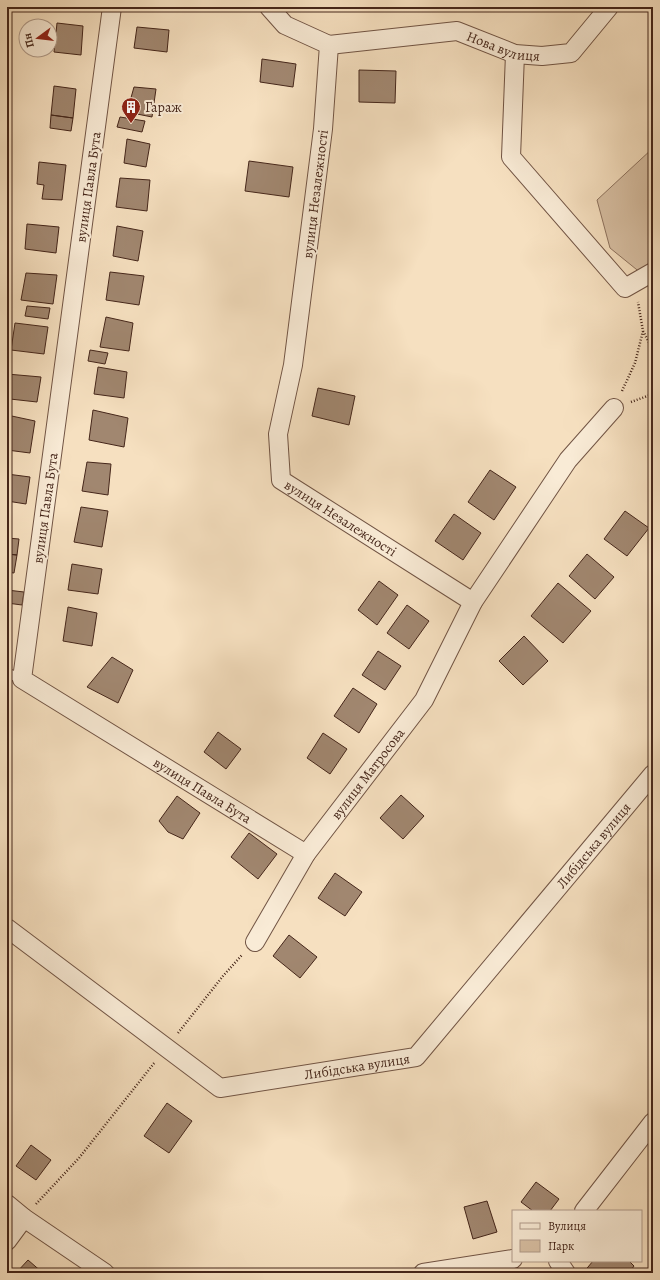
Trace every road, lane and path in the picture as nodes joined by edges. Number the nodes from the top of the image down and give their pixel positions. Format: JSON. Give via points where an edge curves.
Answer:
{"nodes":[{"id":1,"x":112,"y":7,"type":"edge"},
{"id":2,"x":269,"y":7,"type":"edge"},
{"id":3,"x":608,"y":7,"type":"edge"},
{"id":4,"x":329,"y":45,"type":"junction"},
{"id":5,"x":515,"y":54,"type":"junction"},
{"id":6,"x":653,"y":272,"type":"edge"},
{"id":7,"x":625,"y":288,"type":"junction"},
{"id":8,"x":643,"y":331,"type":"junction"},
{"id":9,"x":653,"y":350,"type":"edge"},
{"id":10,"x":653,"y":394,"type":"edge"},
{"id":11,"x":614,"y":408,"type":"junction"},
{"id":12,"x":473,"y":602,"type":"junction"},
{"id":13,"x":15,"y":676,"type":"edge"},
{"id":14,"x":653,"y":774,"type":"edge"},
{"id":15,"x":306,"y":854,"type":"junction"},
{"id":16,"x":7,"y":928,"type":"edge"},
{"id":17,"x":255,"y":942,"type":"joint"},
{"id":18,"x":166,"y":1048,"type":"junction"},
{"id":19,"x":653,"y":1122,"type":"edge"},
{"id":20,"x":7,"y":1204,"type":"edge"},
{"id":21,"x":585,"y":1210,"type":"edge"},
{"id":22,"x":24,"y":1218,"type":"junction"},
{"id":23,"x":7,"y":1241,"type":"edge"},
{"id":24,"x":512,"y":1259,"type":"edge"},
{"id":25,"x":559,"y":1262,"type":"edge"},
{"id":26,"x":105,"y":1273,"type":"edge"},
{"id":27,"x":423,"y":1273,"type":"edge"},
{"id":28,"x":566,"y":1273,"type":"edge"}],
"edges":[{"from":1,"to":13,"type":"street","name":"вулиця Павла Бута"},
{"from":2,"to":4,"type":"street","via":[[285,25]]},
{"from":3,"to":5,"type":"street","name":"Нова вулиця","via":[[571,53],[542,56]]},
{"from":4,"to":5,"type":"street","name":"Нова вулиця","via":[[457,32]]},
{"from":4,"to":12,"type":"street","name":"вулиця Незалежності","via":[[323,129],[293,365],[278,434],[280,480]]},
{"from":5,"to":7,"type":"street","via":[[511,158]]},
{"from":6,"to":7,"type":"street"},
{"from":7,"to":8,"type":"path","via":[[638,301]]},
{"from":8,"to":9,"type":"path"},
{"from":8,"to":11,"type":"path","via":[[635,363]]},
{"from":10,"to":11,"type":"path"},
{"from":11,"to":12,"type":"street","via":[[568,460]]},
{"from":12,"to":15,"type":"street","name":"вулиця Матросова","via":[[424,700]]},
{"from":13,"to":15,"type":"street","name":"вулиця Павла Бута"},
{"from":14,"to":18,"type":"street","name":"Либідська вулиця","via":[[416,1057],[220,1088]]},
{"from":15,"to":17,"type":"street","name":"вулиця Матросова"},
{"from":16,"to":18,"type":"street","name":"Либідська вулиця"},
{"from":17,"to":18,"type":"path","via":[[223,976]]},
{"from":18,"to":22,"type":"path","via":[[79,1158]]},
{"from":19,"to":21,"type":"street"},
{"from":20,"to":22,"type":"street"},
{"from":22,"to":23,"type":"street"},
{"from":22,"to":26,"type":"street"},
{"from":24,"to":27,"type":"street"},
{"from":25,"to":28,"type":"street"}]}
